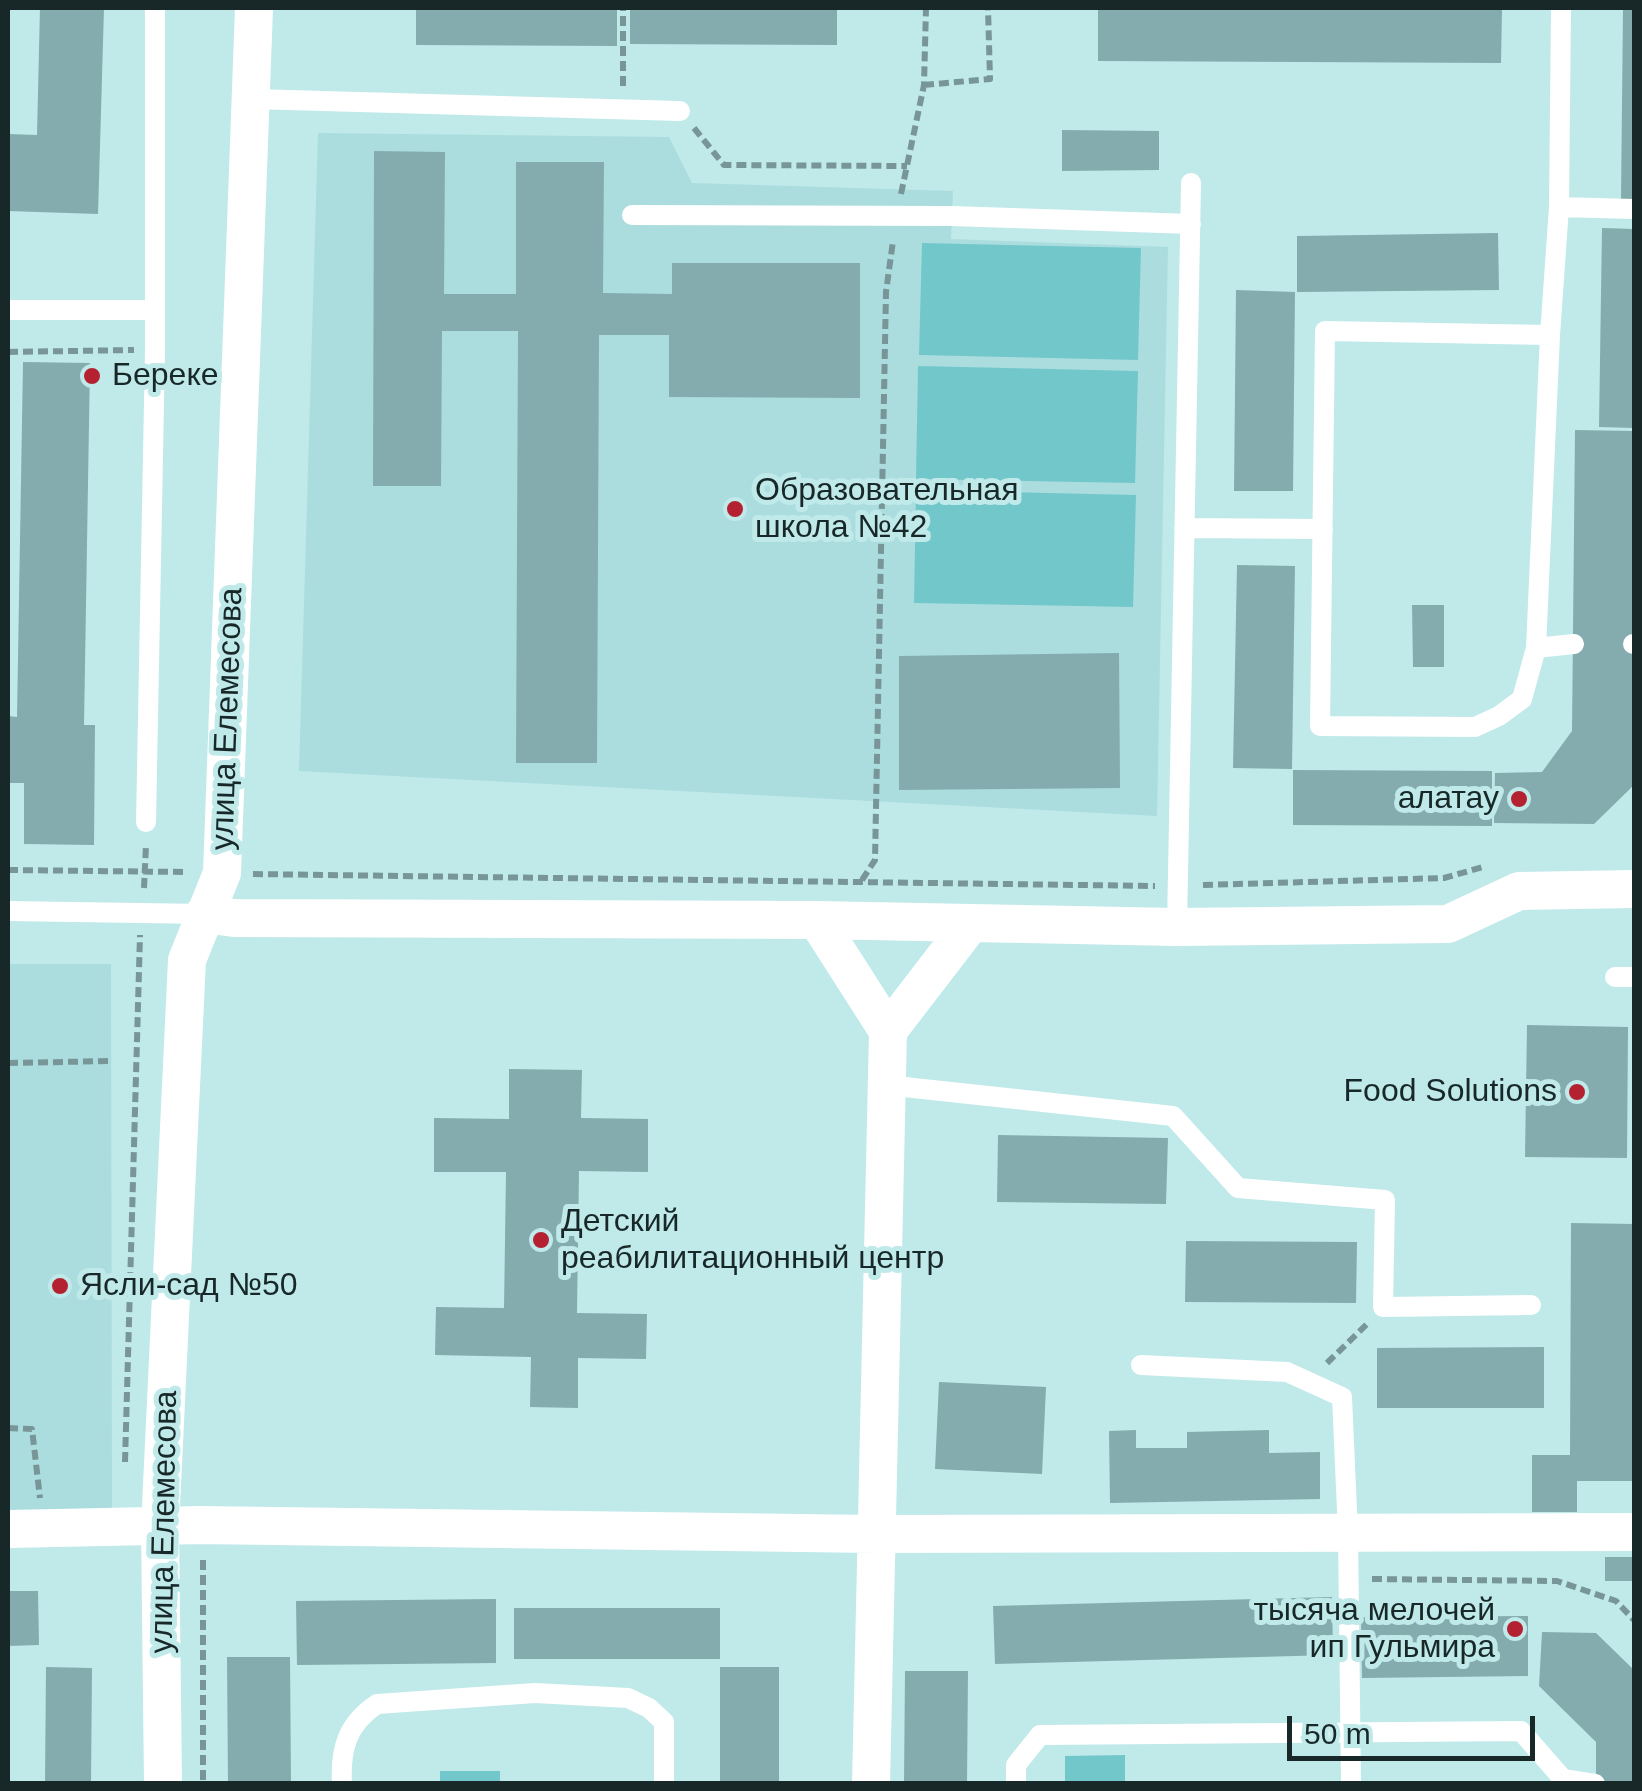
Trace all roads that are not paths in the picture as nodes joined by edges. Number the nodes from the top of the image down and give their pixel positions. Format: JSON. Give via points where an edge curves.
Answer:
{"nodes":[{"id":1,"x":155,"y":8,"type":"edge"},
{"id":2,"x":254,"y":8,"type":"edge"},
{"id":3,"x":1561,"y":8,"type":"edge"},
{"id":4,"x":252,"y":99,"type":"junction"},
{"id":5,"x":680,"y":111,"type":"road end"},
{"id":6,"x":1191,"y":182,"type":"dead end"},
{"id":7,"x":1559,"y":207,"type":"junction"},
{"id":8,"x":1634,"y":209,"type":"edge"},
{"id":9,"x":632,"y":214,"type":"dead end"},
{"id":10,"x":1191,"y":224,"type":"junction"},
{"id":11,"x":8,"y":310,"type":"edge"},
{"id":12,"x":154,"y":310,"type":"junction"},
{"id":13,"x":1550,"y":336,"type":"junction"},
{"id":14,"x":1184,"y":528,"type":"junction"},
{"id":15,"x":1322,"y":529,"type":"junction"},
{"id":16,"x":1574,"y":644,"type":"dead end"},
{"id":17,"x":1536,"y":648,"type":"junction"},
{"id":18,"x":146,"y":822,"type":"road end"},
{"id":19,"x":1634,"y":888,"type":"edge"},
{"id":20,"x":8,"y":911,"type":"edge"},
{"id":21,"x":204,"y":914,"type":"junction"},
{"id":22,"x":817,"y":920,"type":"junction"},
{"id":23,"x":971,"y":923,"type":"junction"},
{"id":24,"x":1176,"y":927,"type":"junction"},
{"id":25,"x":888,"y":1031,"type":"junction"},
{"id":26,"x":886,"y":1085,"type":"junction"},
{"id":27,"x":1531,"y":1305,"type":"dead end"},
{"id":28,"x":1142,"y":1365,"type":"dead end"},
{"id":29,"x":160,"y":1527,"type":"junction"},
{"id":30,"x":8,"y":1528,"type":"edge"},
{"id":31,"x":1634,"y":1532,"type":"edge"},
{"id":32,"x":1348,"y":1533,"type":"junction"},
{"id":33,"x":875,"y":1534,"type":"junction"},
{"id":34,"x":1349,"y":1732,"type":"junction"},
{"id":35,"x":1563,"y":1781,"type":"edge"},
{"id":36,"x":163,"y":1784,"type":"edge"},
{"id":37,"x":342,"y":1784,"type":"edge"},
{"id":38,"x":664,"y":1784,"type":"edge"},
{"id":39,"x":872,"y":1784,"type":"edge"},
{"id":40,"x":1016,"y":1784,"type":"edge"},
{"id":41,"x":1351,"y":1784,"type":"edge"},
{"id":42,"x":1595,"y":1784,"type":"edge"}],
"edges":[{"from":1,"to":12,"type":"lane"},
{"from":2,"to":4,"type":"street","name":"улица Елемесова"},
{"from":3,"to":7,"type":"lane"},
{"from":4,"to":5,"type":"lane"},
{"from":4,"to":21,"type":"street","name":"улица Елемесова","via":[[222,873]]},
{"from":6,"to":10,"type":"lane"},
{"from":7,"to":8,"type":"lane"},
{"from":7,"to":13,"type":"lane"},
{"from":9,"to":10,"type":"lane"},
{"from":10,"to":14,"type":"lane"},
{"from":11,"to":12,"type":"lane"},
{"from":12,"to":18,"type":"lane"},
{"from":13,"to":15,"type":"lane","via":[[1325,331]]},
{"from":13,"to":17,"type":"lane"},
{"from":14,"to":15,"type":"lane"},
{"from":14,"to":24,"type":"lane"},
{"from":15,"to":17,"type":"lane","via":[[1320,726],[1476,727],[1522,698]]},
{"from":16,"to":17,"type":"lane"},
{"from":19,"to":24,"type":"street","via":[[1520,891],[1448,924]]},
{"from":20,"to":21,"type":"lane"},
{"from":21,"to":22,"type":"street"},
{"from":21,"to":29,"type":"street","name":"улица Елемесова","via":[[187,960]]},
{"from":22,"to":23,"type":"street"},
{"from":22,"to":25,"type":"street"},
{"from":23,"to":24,"type":"street"},
{"from":23,"to":25,"type":"street"},
{"from":25,"to":26,"type":"street"},
{"from":26,"to":27,"type":"lane","via":[[1173,1116],[1238,1188],[1386,1200],[1383,1308]]},
{"from":26,"to":33,"type":"street"},
{"from":28,"to":32,"type":"lane","via":[[1287,1372],[1342,1398]]},
{"from":29,"to":30,"type":"street"},
{"from":29,"to":33,"type":"street"},
{"from":29,"to":36,"type":"street","name":"улица Елемесова"},
{"from":31,"to":32,"type":"street"},
{"from":32,"to":33,"type":"street"},
{"from":32,"to":34,"type":"lane"},
{"from":33,"to":39,"type":"street"},
{"from":34,"to":35,"type":"lane","via":[[1521,1731]]},
{"from":34,"to":40,"type":"lane","via":[[1040,1734],[1016,1766]]},
{"from":34,"to":41,"type":"lane"},
{"from":35,"to":42,"type":"lane"},
{"from":37,"to":38,"type":"lane","via":[[340,1752],[358,1716],[376,1704],[535,1694],[628,1698],[649,1708],[664,1722]]}]}
